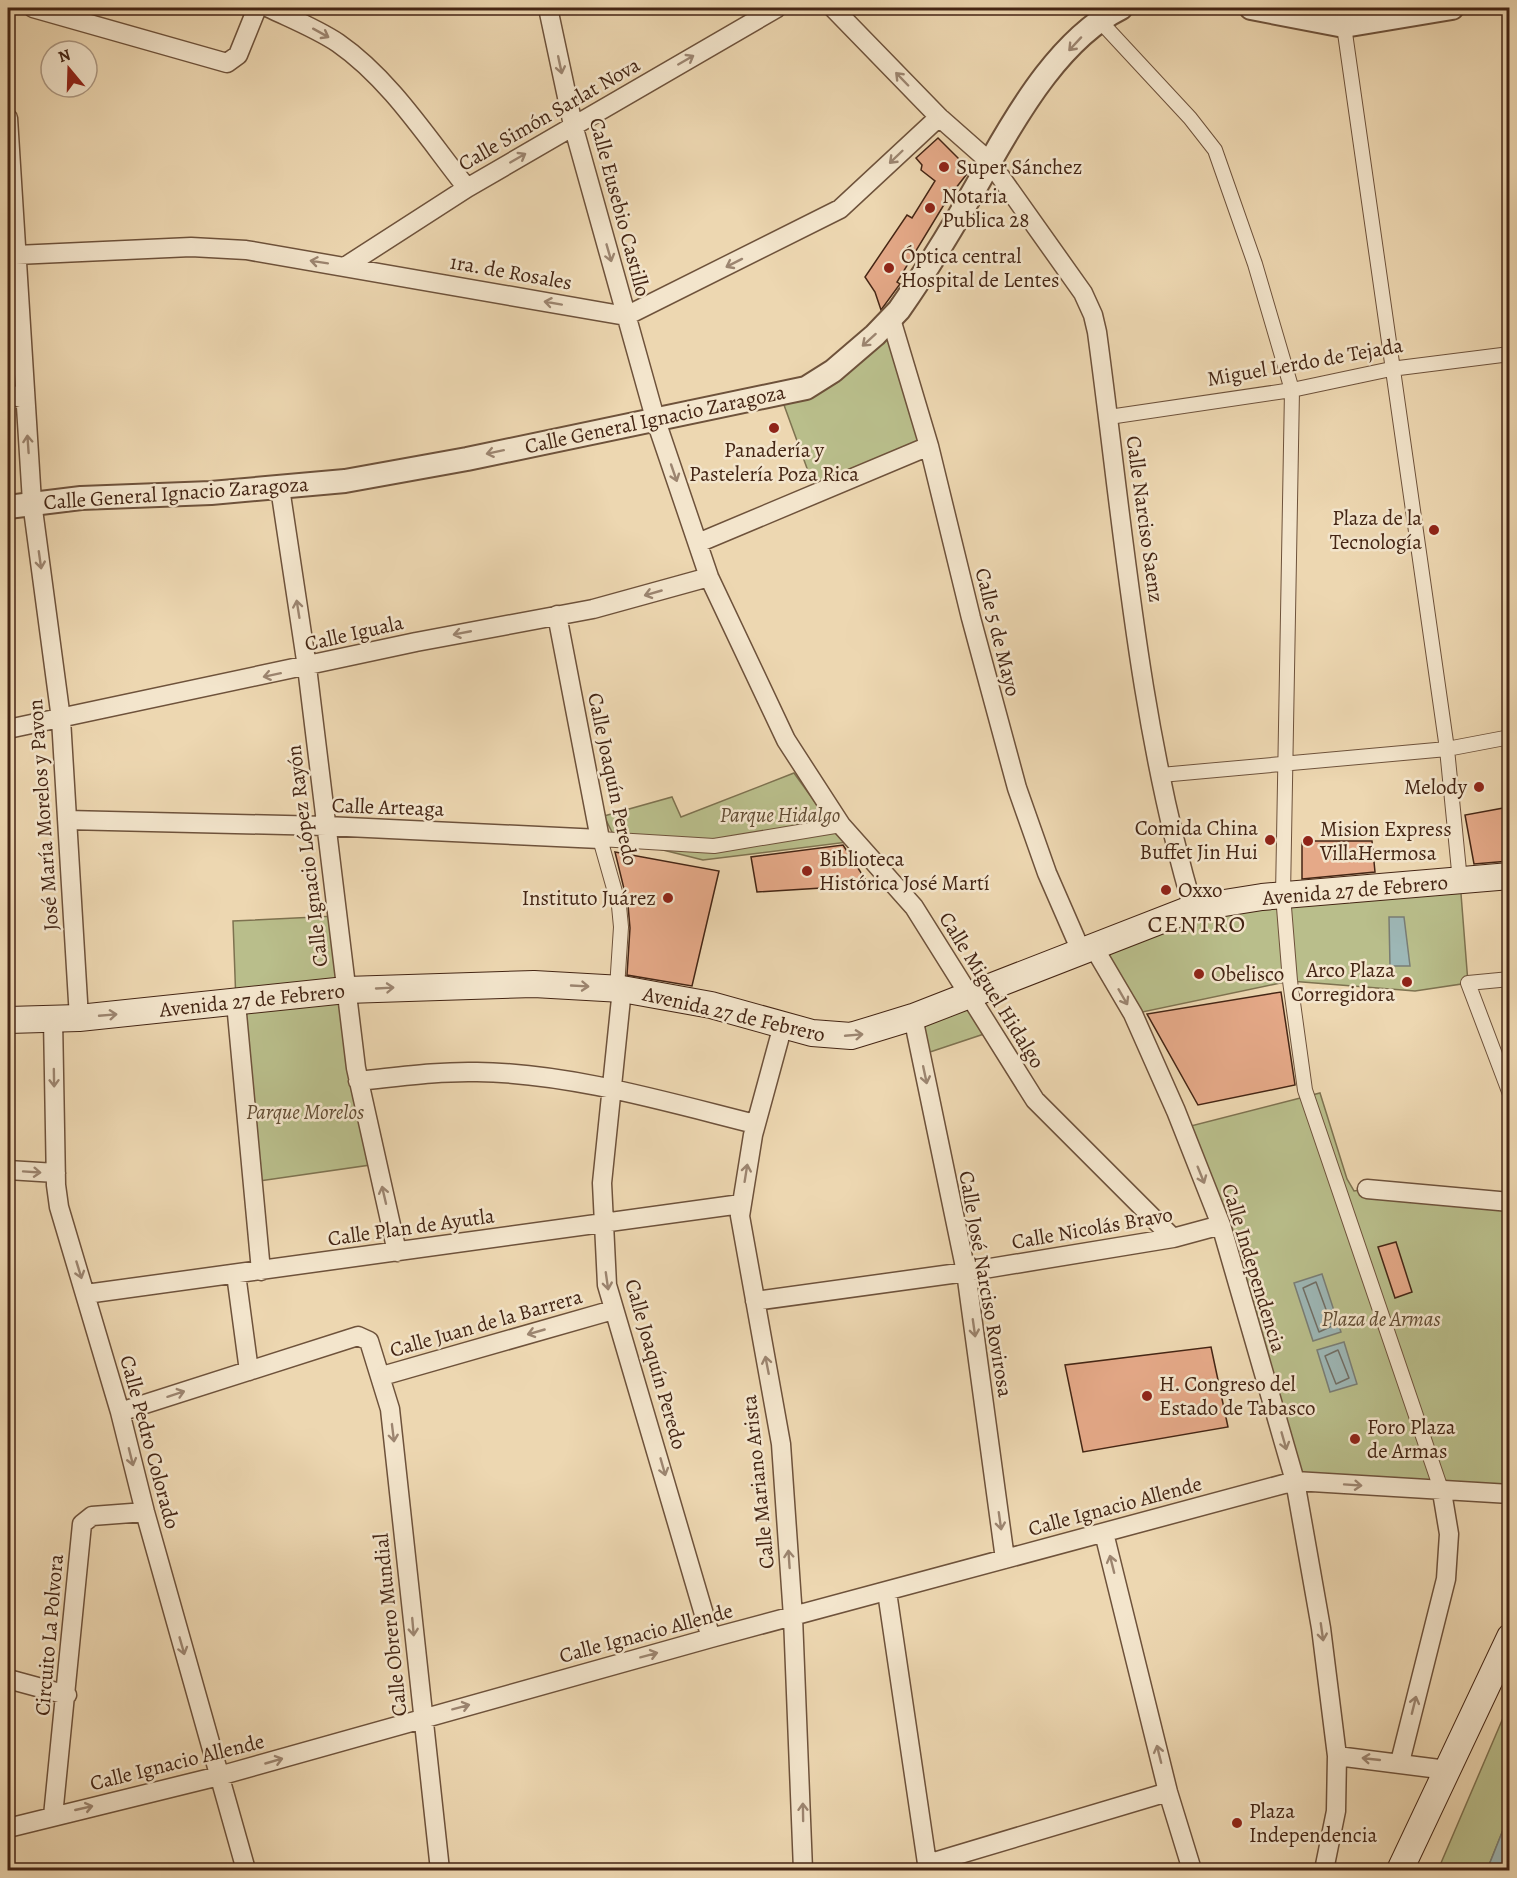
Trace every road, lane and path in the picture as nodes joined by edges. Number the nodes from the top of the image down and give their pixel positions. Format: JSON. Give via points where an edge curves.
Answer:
{"nodes":[{"id":1,"x":33,"y":8,"type":"edge"},
{"id":2,"x":257,"y":8,"type":"edge"},
{"id":3,"x":268,"y":8,"type":"edge"},
{"id":4,"x":548,"y":8,"type":"edge"},
{"id":5,"x":777,"y":8,"type":"edge"},
{"id":6,"x":833,"y":8,"type":"edge"},
{"id":7,"x":1121,"y":8,"type":"edge"},
{"id":8,"x":1251,"y":8,"type":"edge"},
{"id":9,"x":1452,"y":8,"type":"edge"},
{"id":10,"x":1343,"y":17,"type":"edge"},
{"id":11,"x":1100,"y":20,"type":"junction"},
{"id":12,"x":939,"y":117,"type":"junction"},
{"id":13,"x":8,"y":118,"type":"edge"},
{"id":14,"x":573,"y":125,"type":"junction"},
{"id":15,"x":990,"y":162,"type":"junction"},
{"id":16,"x":467,"y":188,"type":"junction"},
{"id":17,"x":16,"y":255,"type":"junction"},
{"id":18,"x":346,"y":266,"type":"junction"},
{"id":19,"x":626,"y":316,"type":"junction"},
{"id":20,"x":891,"y":319,"type":"junction"},
{"id":21,"x":1509,"y":354,"type":"edge"},
{"id":22,"x":1391,"y":369,"type":"junction"},
{"id":23,"x":1292,"y":390,"type":"junction"},
{"id":24,"x":16,"y":397,"type":"edge"},
{"id":25,"x":1109,"y":417,"type":"junction"},
{"id":26,"x":655,"y":418,"type":"junction"},
{"id":27,"x":928,"y":446,"type":"junction"},
{"id":28,"x":280,"y":488,"type":"junction"},
{"id":29,"x":32,"y":502,"type":"junction"},
{"id":30,"x":8,"y":507,"type":"edge"},
{"id":31,"x":698,"y":543,"type":"junction"},
{"id":32,"x":709,"y":577,"type":"junction"},
{"id":33,"x":557,"y":615,"type":"junction"},
{"id":34,"x":307,"y":667,"type":"junction"},
{"id":35,"x":61,"y":719,"type":"junction"},
{"id":36,"x":8,"y":729,"type":"edge"},
{"id":37,"x":1509,"y":737,"type":"edge"},
{"id":38,"x":1447,"y":749,"type":"junction"},
{"id":39,"x":1285,"y":764,"type":"junction"},
{"id":40,"x":1161,"y":775,"type":"junction"},
{"id":41,"x":67,"y":820,"type":"junction"},
{"id":42,"x":841,"y":825,"type":"junction"},
{"id":43,"x":326,"y":826,"type":"junction"},
{"id":44,"x":600,"y":839,"type":"junction"},
{"id":45,"x":1509,"y":876,"type":"edge"},
{"id":46,"x":1460,"y":881,"type":"junction"},
{"id":47,"x":1283,"y":895,"type":"junction"},
{"id":48,"x":1193,"y":908,"type":"junction"},
{"id":49,"x":1087,"y":949,"type":"junction"},
{"id":50,"x":1509,"y":979,"type":"edge"},
{"id":51,"x":619,"y":989,"type":"junction"},
{"id":52,"x":346,"y":990,"type":"junction"},
{"id":53,"x":969,"y":995,"type":"junction"},
{"id":54,"x":236,"y":1003,"type":"junction"},
{"id":55,"x":913,"y":1017,"type":"junction"},
{"id":56,"x":80,"y":1018,"type":"junction"},
{"id":57,"x":53,"y":1019,"type":"junction"},
{"id":58,"x":8,"y":1020,"type":"edge"},
{"id":59,"x":783,"y":1025,"type":"junction"},
{"id":60,"x":358,"y":1081,"type":"junction"},
{"id":61,"x":610,"y":1089,"type":"junction"},
{"id":62,"x":1509,"y":1094,"type":"edge"},
{"id":63,"x":755,"y":1125,"type":"junction"},
{"id":64,"x":8,"y":1170,"type":"edge"},
{"id":65,"x":56,"y":1173,"type":"junction"},
{"id":66,"x":1367,"y":1189,"type":"dead end"},
{"id":67,"x":1509,"y":1202,"type":"edge"},
{"id":68,"x":741,"y":1204,"type":"junction"},
{"id":69,"x":603,"y":1222,"type":"junction"},
{"id":70,"x":1221,"y":1226,"type":"junction"},
{"id":71,"x":1173,"y":1238,"type":"junction"},
{"id":72,"x":397,"y":1252,"type":"junction"},
{"id":73,"x":261,"y":1271,"type":"junction"},
{"id":74,"x":966,"y":1272,"type":"junction"},
{"id":75,"x":236,"y":1274,"type":"junction"},
{"id":76,"x":86,"y":1294,"type":"junction"},
{"id":77,"x":755,"y":1301,"type":"junction"},
{"id":78,"x":613,"y":1310,"type":"junction"},
{"id":79,"x":249,"y":1371,"type":"junction"},
{"id":80,"x":382,"y":1376,"type":"junction"},
{"id":81,"x":120,"y":1412,"type":"junction"},
{"id":82,"x":1295,"y":1481,"type":"junction"},
{"id":83,"x":1442,"y":1492,"type":"junction"},
{"id":84,"x":1509,"y":1494,"type":"edge"},
{"id":85,"x":145,"y":1512,"type":"junction"},
{"id":86,"x":1104,"y":1533,"type":"junction"},
{"id":87,"x":1005,"y":1559,"type":"junction"},
{"id":88,"x":887,"y":1592,"type":"junction"},
{"id":89,"x":793,"y":1617,"type":"junction"},
{"id":90,"x":1509,"y":1637,"type":"edge"},
{"id":91,"x":711,"y":1638,"type":"junction"},
{"id":92,"x":8,"y":1679,"type":"edge"},
{"id":93,"x":67,"y":1695,"type":"junction"},
{"id":94,"x":422,"y":1718,"type":"junction"},
{"id":95,"x":1337,"y":1756,"type":"junction"},
{"id":96,"x":1400,"y":1762,"type":"junction"},
{"id":97,"x":1447,"y":1770,"type":"junction"},
{"id":98,"x":219,"y":1776,"type":"junction"},
{"id":99,"x":1168,"y":1792,"type":"junction"},
{"id":100,"x":53,"y":1816,"type":"junction"},
{"id":101,"x":8,"y":1828,"type":"edge"},
{"id":102,"x":928,"y":1867,"type":"edge"},
{"id":103,"x":246,"y":1870,"type":"edge"},
{"id":104,"x":440,"y":1870,"type":"edge"},
{"id":105,"x":803,"y":1870,"type":"edge"},
{"id":106,"x":1191,"y":1870,"type":"edge"},
{"id":107,"x":1324,"y":1870,"type":"edge"},
{"id":108,"x":1400,"y":1870,"type":"edge"}],
"edges":[{"from":1,"to":2,"type":"street","via":[[227,63],[238,56]]},
{"from":3,"to":16,"type":"street","one_way":true,"via":[[319,32],[355,56],[390,92]]},
{"from":4,"to":14,"type":"street","name":"Calle Eusebio Castillo","one_way":true},
{"from":14,"to":5,"type":"street","name":"Calle Simón Sarlat Nova","one_way":true},
{"from":12,"to":6,"type":"street","name":"Calle Narciso Saenz","one_way":true},
{"from":7,"to":11,"type":"street","name":"Calle General Ignacio Zaragoza"},
{"from":8,"to":10,"type":"street"},
{"from":9,"to":10,"type":"street"},
{"from":10,"to":22,"type":"street"},
{"from":11,"to":15,"type":"street","name":"Calle General Ignacio Zaragoza","one_way":true,"via":[[1034,91]]},
{"from":11,"to":23,"type":"street","via":[[1215,150],[1255,264]]},
{"from":12,"to":15,"type":"street","name":"Calle Narciso Saenz"},
{"from":12,"to":19,"type":"street","one_way":true,"via":[[840,209]]},
{"from":13,"to":17,"type":"street","name":"José María Morelos y Pavon"},
{"from":16,"to":14,"type":"street","name":"Calle Simón Sarlat Nova","one_way":true},
{"from":14,"to":19,"type":"street","name":"Calle Eusebio Castillo","one_way":true},
{"from":15,"to":20,"type":"street","name":"Calle General Ignacio Zaragoza"},
{"from":15,"to":25,"type":"street","name":"Calle Narciso Saenz","via":[[1089,304]]},
{"from":16,"to":18,"type":"street","name":"Calle Simón Sarlat Nova"},
{"from":18,"to":17,"type":"street","name":"1ra. de Rosales","one_way":true,"via":[[228,248]]},
{"from":17,"to":24,"type":"street","name":"José María Morelos y Pavon"},
{"from":19,"to":18,"type":"street","name":"1ra. de Rosales","one_way":true},
{"from":19,"to":26,"type":"street","name":"Calle Eusebio Castillo"},
{"from":20,"to":26,"type":"street","name":"Calle General Ignacio Zaragoza","one_way":true,"via":[[815,385]]},
{"from":20,"to":27,"type":"street","name":"Calle 5 de Mayo"},
{"from":21,"to":22,"type":"street","name":"Miguel Lerdo de Tejada"},
{"from":22,"to":23,"type":"street","name":"Miguel Lerdo de Tejada"},
{"from":22,"to":38,"type":"street"},
{"from":23,"to":25,"type":"street","name":"Miguel Lerdo de Tejada"},
{"from":23,"to":39,"type":"street"},
{"from":29,"to":24,"type":"street","name":"José María Morelos y Pavon","one_way":true},
{"from":25,"to":40,"type":"street","name":"Calle Narciso Saenz","via":[[1146,693]]},
{"from":26,"to":28,"type":"street","name":"Calle General Ignacio Zaragoza","one_way":true,"via":[[467,459],[345,481]]},
{"from":26,"to":31,"type":"street","name":"Calle Miguel Hidalgo","one_way":true},
{"from":27,"to":31,"type":"street"},
{"from":27,"to":49,"type":"street","name":"Calle 5 de Mayo","via":[[1017,788],[1047,873]]},
{"from":28,"to":29,"type":"street","name":"Calle General Ignacio Zaragoza"},
{"from":34,"to":28,"type":"street","name":"Calle Ignacio López Rayón","one_way":true},
{"from":29,"to":30,"type":"street","name":"Calle General Ignacio Zaragoza"},
{"from":29,"to":35,"type":"street","name":"José María Morelos y Pavon","one_way":true},
{"from":31,"to":32,"type":"street","name":"Calle Miguel Hidalgo"},
{"from":32,"to":33,"type":"street","name":"Calle Iguala","one_way":true,"via":[[614,604]]},
{"from":32,"to":42,"type":"street","name":"Calle Miguel Hidalgo","via":[[786,740]]},
{"from":33,"to":34,"type":"street","name":"Calle Iguala","one_way":true},
{"from":33,"to":44,"type":"street","name":"Calle Joaquín Peredo"},
{"from":34,"to":35,"type":"street","name":"Calle Iguala","one_way":true},
{"from":34,"to":43,"type":"street","name":"Calle Ignacio López Rayón"},
{"from":35,"to":36,"type":"street","name":"Calle Iguala"},
{"from":35,"to":41,"type":"street","name":"José María Morelos y Pavon"},
{"from":37,"to":38,"type":"street"},
{"from":38,"to":39,"type":"street"},
{"from":38,"to":46,"type":"street"},
{"from":39,"to":40,"type":"street"},
{"from":39,"to":47,"type":"street"},
{"from":40,"to":48,"type":"street","name":"Calle Narciso Saenz"},
{"from":41,"to":43,"type":"street","name":"Calle Arteaga"},
{"from":41,"to":56,"type":"street","name":"José María Morelos y Pavon"},
{"from":42,"to":44,"type":"street","via":[[714,846]]},
{"from":42,"to":53,"type":"street","name":"Calle Miguel Hidalgo","via":[[914,907]]},
{"from":43,"to":44,"type":"street","name":"Calle Arteaga"},
{"from":43,"to":52,"type":"street","name":"Calle Ignacio López Rayón"},
{"from":44,"to":51,"type":"street","name":"Calle Joaquín Peredo","via":[[620,915]]},
{"from":45,"to":46,"type":"main road","name":"Avenida 27 de Febrero"},
{"from":46,"to":47,"type":"main road","name":"Avenida 27 de Febrero"},
{"from":47,"to":48,"type":"main road","name":"Avenida 27 de Febrero"},
{"from":47,"to":83,"type":"street","via":[[1305,1090]]},
{"from":48,"to":49,"type":"main road","name":"Avenida 27 de Febrero"},
{"from":49,"to":53,"type":"main road","name":"Avenida 27 de Febrero"},
{"from":49,"to":70,"type":"street","name":"Calle Independencia","one_way":true,"via":[[1133,1014]]},
{"from":50,"to":62,"type":"street","via":[[1468,983]]},
{"from":52,"to":51,"type":"main road","name":"Avenida 27 de Febrero","one_way":true,"via":[[516,984]]},
{"from":51,"to":59,"type":"main road","name":"Avenida 27 de Febrero","via":[[711,1005]]},
{"from":51,"to":61,"type":"street","name":"Calle Joaquín Peredo"},
{"from":52,"to":54,"type":"main road","name":"Avenida 27 de Febrero"},
{"from":52,"to":60,"type":"street","name":"Calle Ignacio López Rayón"},
{"from":53,"to":55,"type":"main road","name":"Avenida 27 de Febrero"},
{"from":53,"to":71,"type":"street","name":"Calle Miguel Hidalgo","via":[[1035,1100]]},
{"from":56,"to":54,"type":"main road","name":"Avenida 27 de Febrero","one_way":true},
{"from":54,"to":73,"type":"street"},
{"from":59,"to":55,"type":"main road","name":"Avenida 27 de Febrero","one_way":true,"via":[[825,1036],[851,1036]]},
{"from":55,"to":74,"type":"street","name":"Calle José Narciso Rovirosa","one_way":true},
{"from":56,"to":57,"type":"main road","name":"Avenida 27 de Febrero"},
{"from":57,"to":58,"type":"main road","name":"Avenida 27 de Febrero"},
{"from":57,"to":65,"type":"street","name":"Calle Pedro Colorado","one_way":true},
{"from":59,"to":63,"type":"street","name":"Calle Mariano Arista"},
{"from":60,"to":61,"type":"street","via":[[477,1072]]},
{"from":72,"to":60,"type":"street","name":"Calle Ignacio López Rayón","one_way":true},
{"from":61,"to":63,"type":"street"},
{"from":61,"to":69,"type":"street","name":"Calle Joaquín Peredo"},
{"from":68,"to":63,"type":"street","name":"Calle Mariano Arista","one_way":true},
{"from":64,"to":65,"type":"street","one_way":true},
{"from":65,"to":76,"type":"street","name":"Calle Pedro Colorado","one_way":true,"via":[[59,1207]]},
{"from":66,"to":67,"type":"street"},
{"from":68,"to":69,"type":"street","name":"Calle Plan de Ayutla"},
{"from":68,"to":77,"type":"street","name":"Calle Mariano Arista"},
{"from":69,"to":72,"type":"street","name":"Calle Plan de Ayutla"},
{"from":69,"to":78,"type":"street","name":"Calle Joaquín Peredo","one_way":true,"via":[[607,1285]]},
{"from":70,"to":71,"type":"street","name":"Calle Nicolás Bravo"},
{"from":70,"to":82,"type":"street","name":"Calle Independencia","one_way":true},
{"from":71,"to":74,"type":"street","name":"Calle Nicolás Bravo"},
{"from":72,"to":73,"type":"street","name":"Calle Plan de Ayutla"},
{"from":73,"to":75,"type":"street","name":"Calle Plan de Ayutla"},
{"from":74,"to":77,"type":"street","name":"Calle Nicolás Bravo"},
{"from":74,"to":87,"type":"street","name":"Calle José Narciso Rovirosa","one_way":true},
{"from":75,"to":76,"type":"street","name":"Calle Plan de Ayutla"},
{"from":75,"to":79,"type":"street"},
{"from":76,"to":81,"type":"street","name":"Calle Pedro Colorado"},
{"from":89,"to":77,"type":"street","name":"Calle Mariano Arista","one_way":true,"via":[[780,1434]]},
{"from":78,"to":80,"type":"street","name":"Calle Juan de la Barrera","one_way":true},
{"from":78,"to":91,"type":"street","name":"Calle Joaquín Peredo","one_way":true},
{"from":79,"to":80,"type":"street","name":"Calle Juan de la Barrera","via":[[360,1336],[369,1341]]},
{"from":81,"to":79,"type":"street","name":"Calle Juan de la Barrera","one_way":true},
{"from":80,"to":94,"type":"street","name":"Calle Obrero Mundial","one_way":true,"via":[[393,1430]]},
{"from":81,"to":85,"type":"street","name":"Calle Pedro Colorado","one_way":true},
{"from":82,"to":83,"type":"street","name":"Calle Ignacio Allende","one_way":true},
{"from":82,"to":86,"type":"street","name":"Calle Ignacio Allende"},
{"from":82,"to":95,"type":"street","name":"Calle Independencia","one_way":true,"via":[[1321,1628]]},
{"from":83,"to":84,"type":"street","name":"Calle Ignacio Allende"},
{"from":96,"to":83,"type":"street","one_way":true,"via":[[1446,1579],[1449,1534]]},
{"from":85,"to":93,"type":"street","name":"Circuito La Polvora","via":[[92,1516],[82,1524]]},
{"from":85,"to":98,"type":"street","name":"Calle Pedro Colorado","one_way":true},
{"from":86,"to":87,"type":"street","name":"Calle Ignacio Allende"},
{"from":99,"to":86,"type":"street","one_way":true},
{"from":87,"to":88,"type":"street","name":"Calle Ignacio Allende"},
{"from":88,"to":89,"type":"street","name":"Calle Ignacio Allende"},
{"from":88,"to":102,"type":"street"},
{"from":89,"to":91,"type":"street","name":"Calle Ignacio Allende"},
{"from":105,"to":89,"type":"street","name":"Calle Mariano Arista","one_way":true},
{"from":90,"to":97,"type":"main road"},
{"from":94,"to":91,"type":"street","name":"Calle Ignacio Allende","one_way":true},
{"from":92,"to":93,"type":"street"},
{"from":93,"to":100,"type":"street","name":"Circuito La Polvora"},
{"from":98,"to":94,"type":"street","name":"Calle Ignacio Allende","one_way":true},
{"from":94,"to":104,"type":"street","name":"Calle Obrero Mundial"},
{"from":96,"to":95,"type":"street","one_way":true},
{"from":95,"to":107,"type":"street","name":"Calle Independencia","via":[[1336,1811]]},
{"from":96,"to":97,"type":"street"},
{"from":97,"to":108,"type":"main road"},
{"from":100,"to":98,"type":"street","name":"Calle Ignacio Allende","one_way":true},
{"from":98,"to":103,"type":"street","name":"Calle Pedro Colorado"},
{"from":99,"to":102,"type":"street"},
{"from":99,"to":106,"type":"street"},
{"from":100,"to":101,"type":"street","name":"Calle Ignacio Allende"}]}
